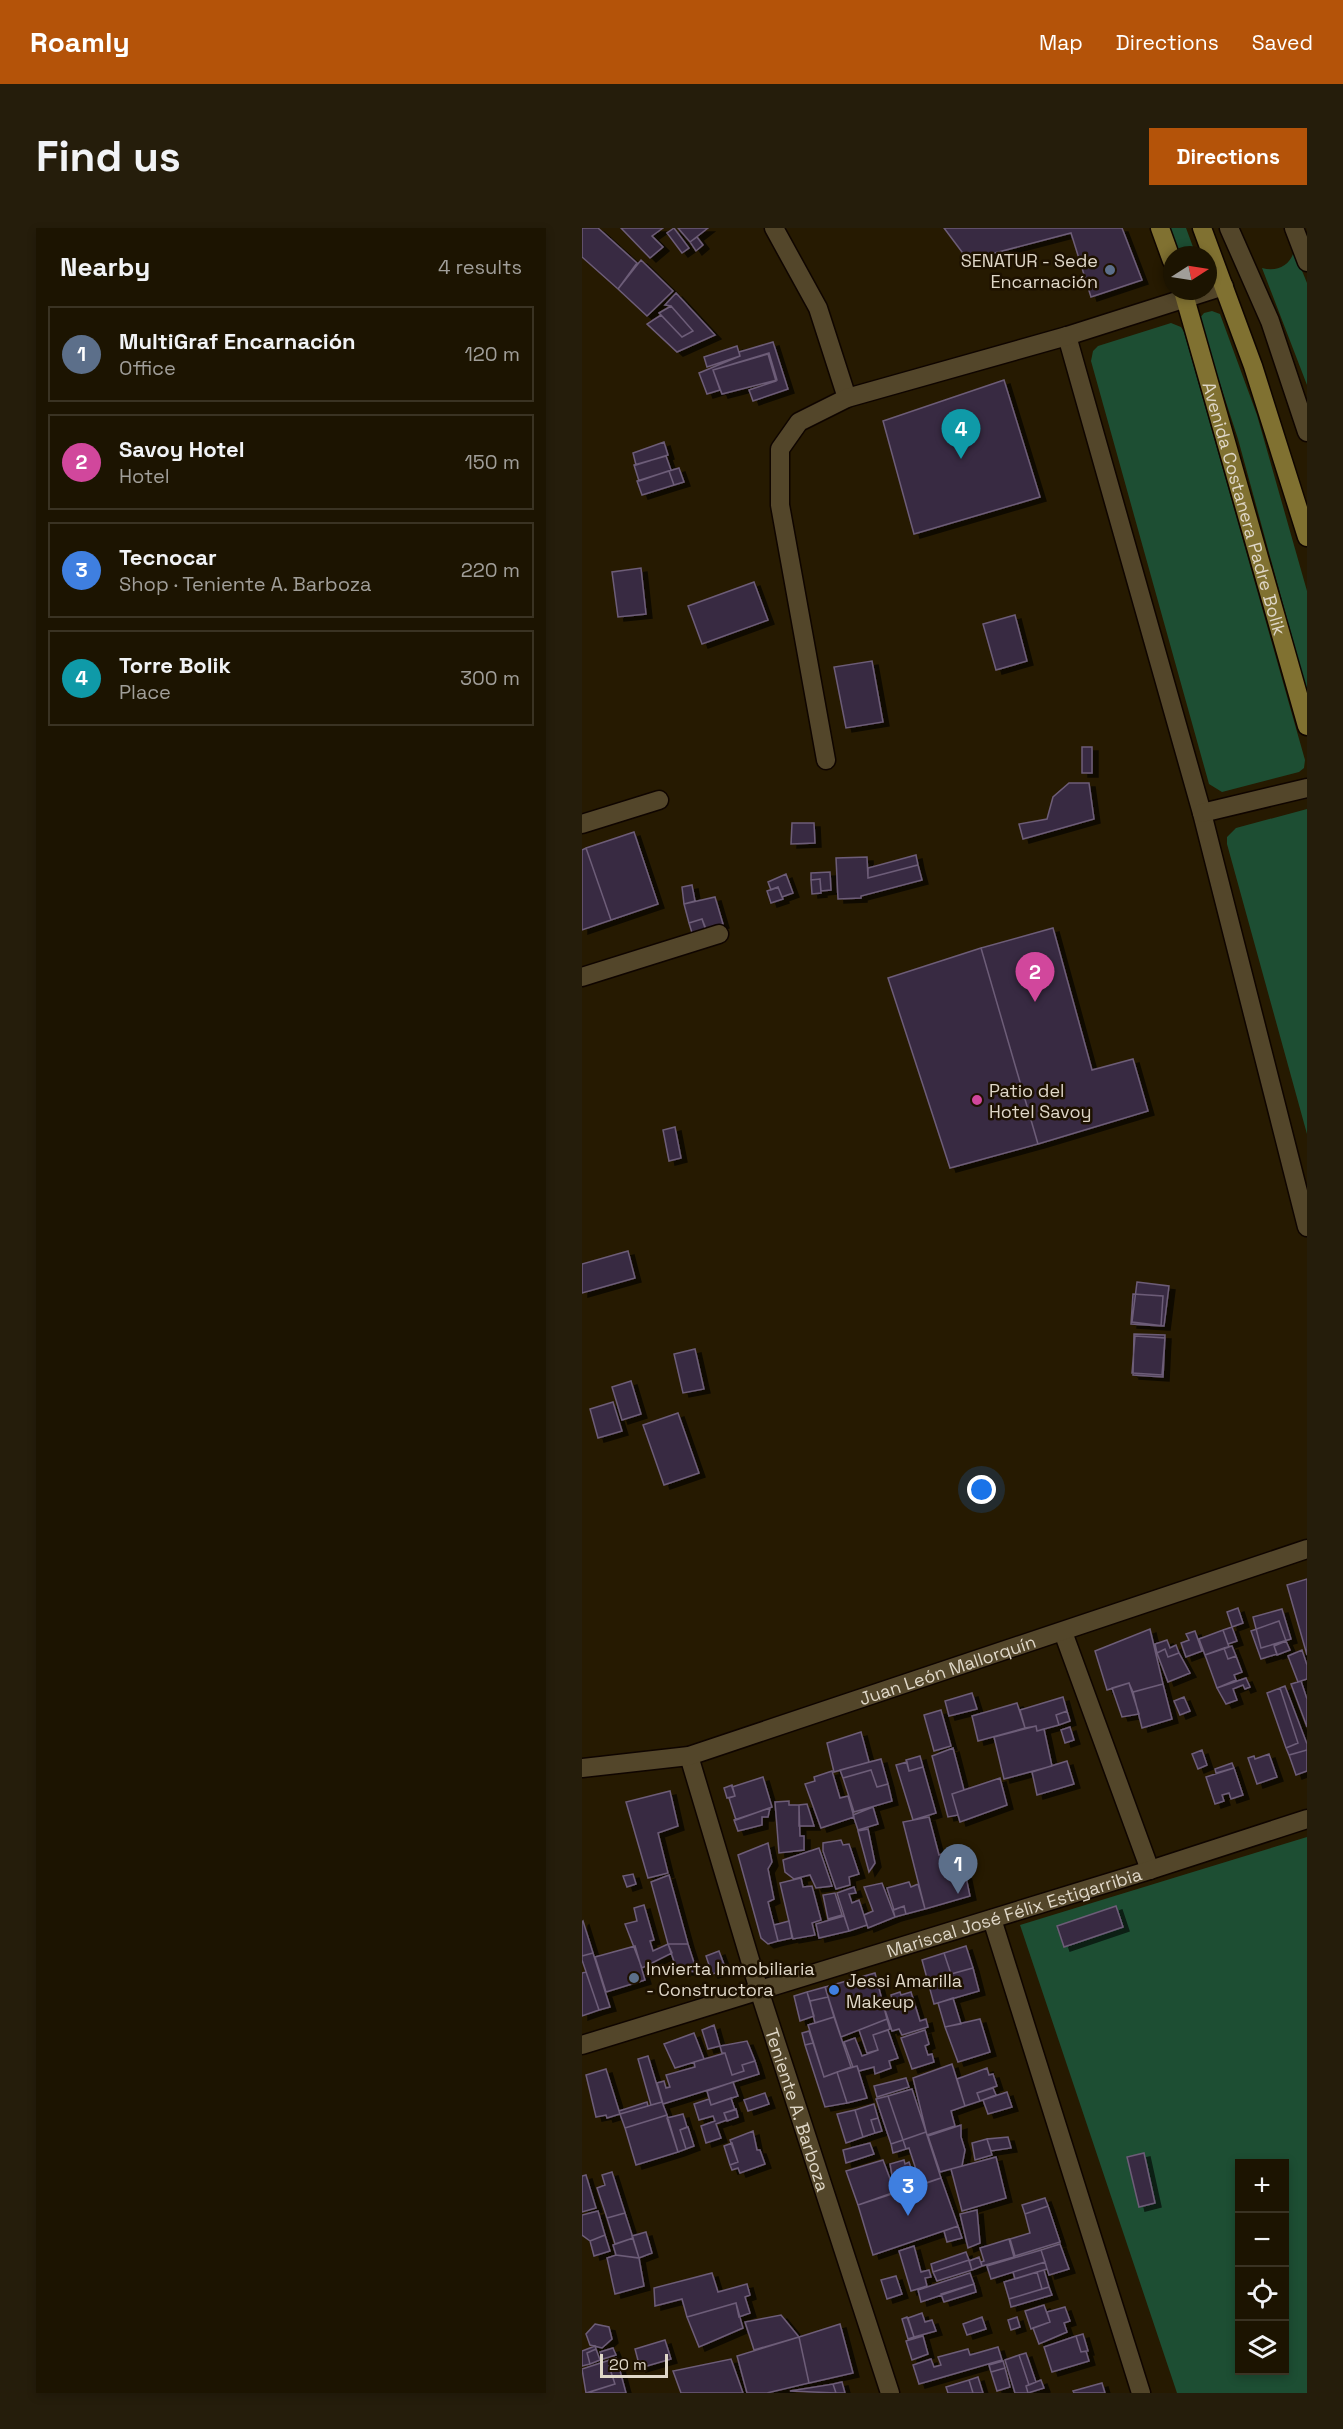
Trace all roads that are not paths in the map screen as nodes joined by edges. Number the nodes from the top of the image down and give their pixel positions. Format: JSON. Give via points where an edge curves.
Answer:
{"nodes":[{"id":1,"x":774,"y":228,"type":"edge"},
{"id":2,"x":1160,"y":228,"type":"edge"},
{"id":3,"x":1202,"y":228,"type":"edge"},
{"id":4,"x":1229,"y":228,"type":"edge"},
{"id":5,"x":1294,"y":228,"type":"edge"},
{"id":6,"x":1167,"y":246,"type":"edge"},
{"id":7,"x":1307,"y":261,"type":"edge"},
{"id":8,"x":1224,"y":286,"type":"junction"},
{"id":9,"x":1217,"y":288,"type":"edge"},
{"id":10,"x":1170,"y":300,"type":"edge"},
{"id":11,"x":1185,"y":300,"type":"edge"},
{"id":12,"x":1067,"y":336,"type":"junction"},
{"id":13,"x":847,"y":398,"type":"junction"},
{"id":14,"x":1307,"y":432,"type":"edge"},
{"id":15,"x":1307,"y":537,"type":"edge"},
{"id":16,"x":1307,"y":726,"type":"edge"},
{"id":17,"x":826,"y":760,"type":"dead end"},
{"id":18,"x":1307,"y":788,"type":"edge"},
{"id":19,"x":658,"y":800,"type":"dead end"},
{"id":20,"x":1202,"y":813,"type":"junction"},
{"id":21,"x":582,"y":824,"type":"edge"},
{"id":22,"x":719,"y":934,"type":"dead end"},
{"id":23,"x":582,"y":977,"type":"edge"},
{"id":24,"x":1307,"y":1227,"type":"edge"},
{"id":25,"x":1307,"y":1550,"type":"edge"},
{"id":26,"x":1063,"y":1632,"type":"junction"},
{"id":27,"x":689,"y":1756,"type":"junction"},
{"id":28,"x":582,"y":1768,"type":"edge"},
{"id":29,"x":1307,"y":1819,"type":"edge"},
{"id":30,"x":1150,"y":1870,"type":"junction"},
{"id":31,"x":992,"y":1918,"type":"junction"},
{"id":32,"x":759,"y":1990,"type":"junction"},
{"id":33,"x":582,"y":2045,"type":"edge"},
{"id":34,"x":890,"y":2393,"type":"edge"},
{"id":35,"x":1141,"y":2393,"type":"edge"}],
"edges":[{"from":1,"to":13,"type":"street","via":[[818,308]]},
{"from":2,"to":6,"type":"main road"},
{"from":3,"to":8,"type":"main road"},
{"from":4,"to":14,"type":"street","via":[[1270,321]]},
{"from":5,"to":7,"type":"street"},
{"from":8,"to":9,"type":"street"},
{"from":8,"to":15,"type":"main road"},
{"from":10,"to":12,"type":"street"},
{"from":11,"to":16,"type":"main road","name":"Avenida Costanera Padre Bolik"},
{"from":12,"to":13,"type":"street"},
{"from":12,"to":20,"type":"street"},
{"from":13,"to":17,"type":"street","via":[[799,422],[780,449],[780,505]]},
{"from":18,"to":20,"type":"street"},
{"from":19,"to":21,"type":"street"},
{"from":20,"to":24,"type":"street"},
{"from":22,"to":23,"type":"street"},
{"from":25,"to":26,"type":"street","name":"Juan León Mallorquín"},
{"from":26,"to":27,"type":"street","name":"Juan León Mallorquín"},
{"from":26,"to":30,"type":"street"},
{"from":27,"to":28,"type":"street","name":"Juan León Mallorquín"},
{"from":27,"to":32,"type":"street","name":"Teniente A. Barboza"},
{"from":29,"to":30,"type":"street","name":"Mariscal José Félix Estigarribia"},
{"from":30,"to":31,"type":"street","name":"Mariscal José Félix Estigarribia"},
{"from":31,"to":32,"type":"street","name":"Mariscal José Félix Estigarribia"},
{"from":31,"to":35,"type":"street"},
{"from":32,"to":33,"type":"street","name":"Mariscal José Félix Estigarribia"},
{"from":32,"to":34,"type":"street","name":"Teniente A. Barboza"}]}
